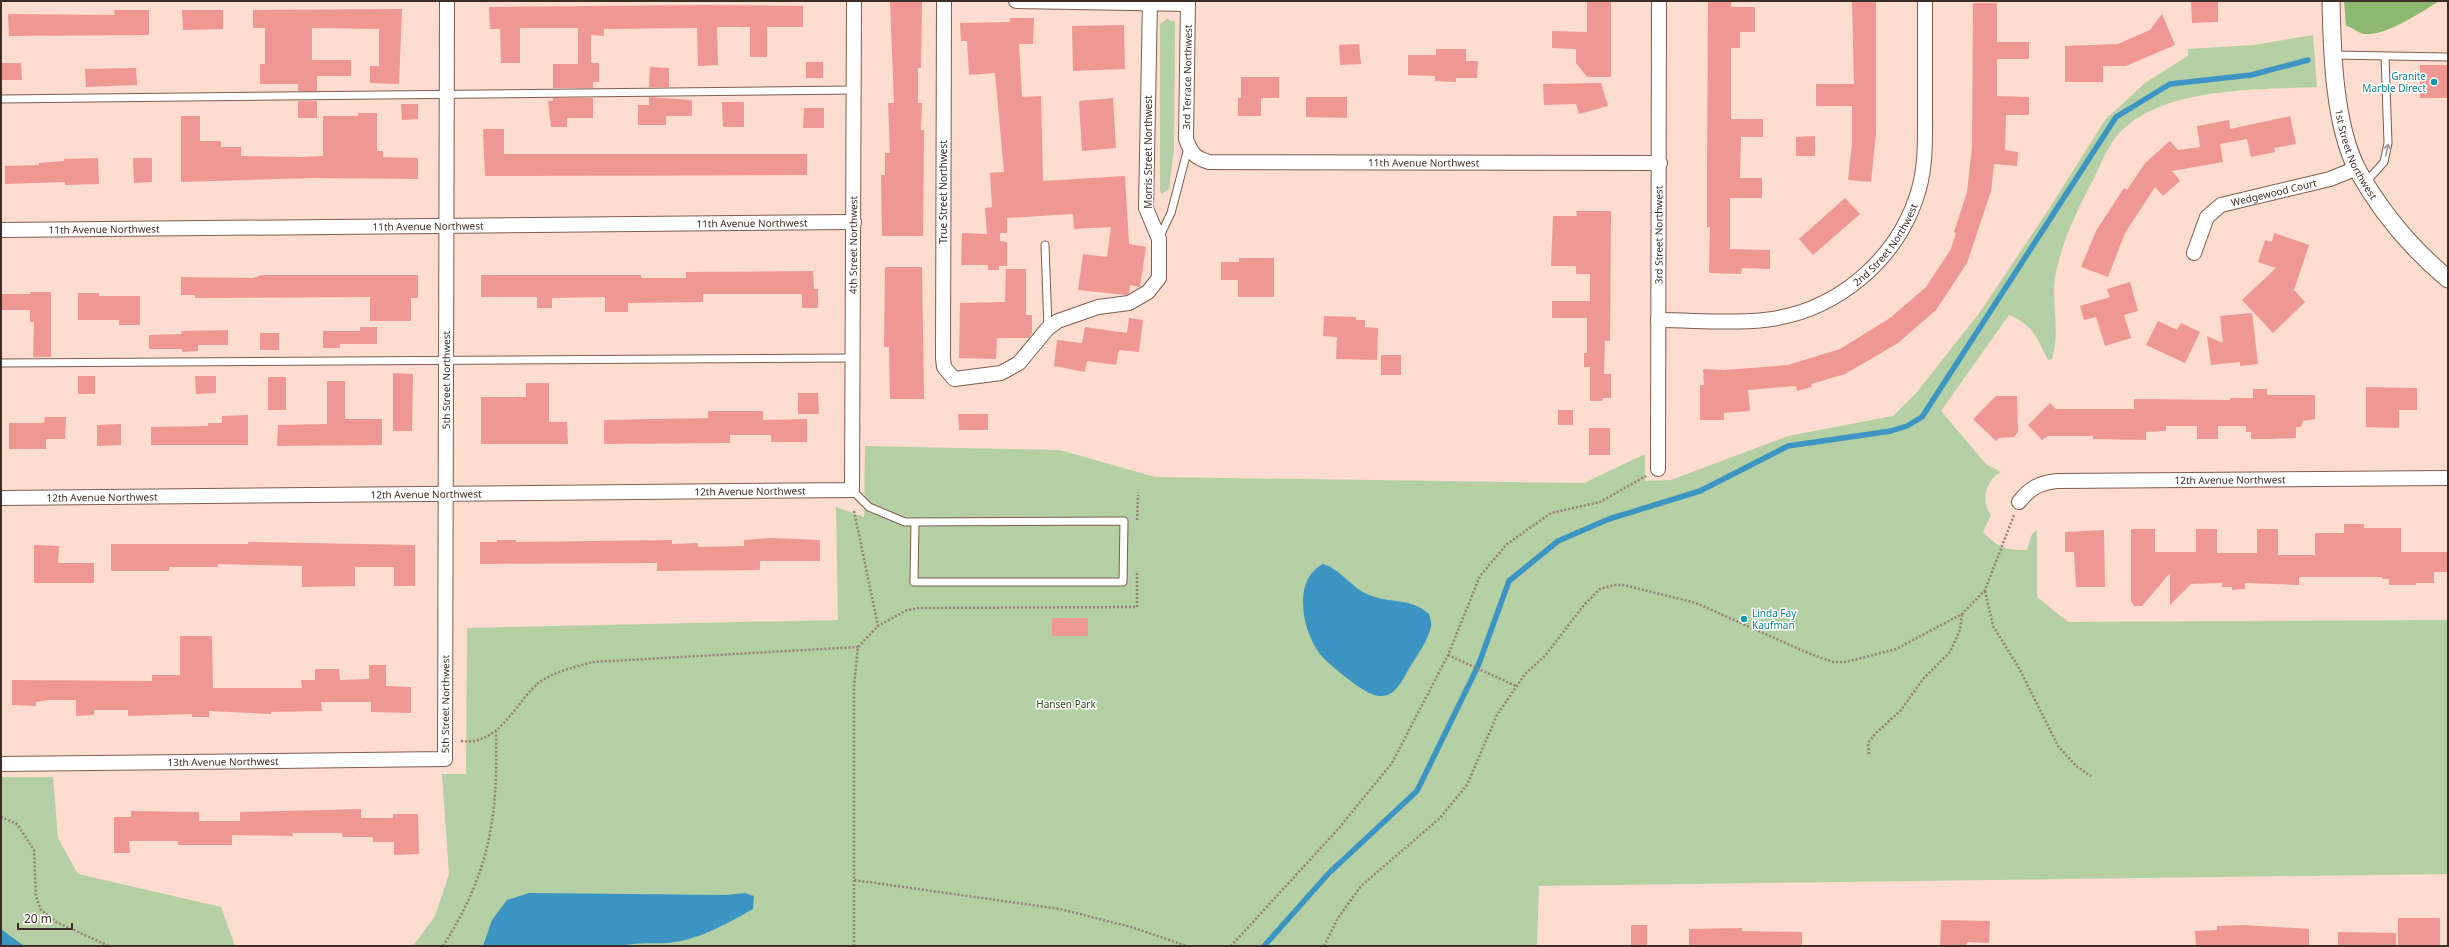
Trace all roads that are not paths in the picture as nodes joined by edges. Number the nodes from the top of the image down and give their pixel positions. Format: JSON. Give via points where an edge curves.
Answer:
{"nodes":[{"id":1,"x":447,"y":1,"type":"edge"},
{"id":2,"x":854,"y":1,"type":"edge"},
{"id":3,"x":944,"y":1,"type":"edge"},
{"id":4,"x":1016,"y":1,"type":"edge"},
{"id":5,"x":1044,"y":1,"type":"edge"},
{"id":6,"x":1658,"y":1,"type":"edge"},
{"id":7,"x":1925,"y":1,"type":"edge"},
{"id":8,"x":2331,"y":1,"type":"edge"},
{"id":9,"x":1150,"y":2,"type":"edge"},
{"id":10,"x":1188,"y":2,"type":"edge"},
{"id":11,"x":2332,"y":55,"type":"junction"},
{"id":12,"x":2385,"y":56,"type":"junction"},
{"id":13,"x":2448,"y":57,"type":"edge"},
{"id":14,"x":854,"y":90,"type":"junction"},
{"id":15,"x":447,"y":93,"type":"junction"},
{"id":16,"x":1,"y":99,"type":"edge"},
{"id":17,"x":1190,"y":149,"type":"junction"},
{"id":18,"x":1660,"y":163,"type":"junction"},
{"id":19,"x":2357,"y":168,"type":"junction"},
{"id":20,"x":2366,"y":182,"type":"junction"},
{"id":21,"x":854,"y":222,"type":"junction"},
{"id":22,"x":447,"y":226,"type":"junction"},
{"id":23,"x":1,"y":230,"type":"edge"},
{"id":24,"x":1159,"y":239,"type":"junction"},
{"id":25,"x":1045,"y":245,"type":"dead end"},
{"id":26,"x":2194,"y":253,"type":"dead end"},
{"id":27,"x":2448,"y":279,"type":"edge"},
{"id":28,"x":1658,"y":320,"type":"junction"},
{"id":29,"x":1048,"y":328,"type":"junction"},
{"id":30,"x":854,"y":358,"type":"junction"},
{"id":31,"x":446,"y":361,"type":"junction"},
{"id":32,"x":1,"y":363,"type":"edge"},
{"id":33,"x":954,"y":379,"type":"joint"},
{"id":34,"x":1658,"y":469,"type":"road end"},
{"id":35,"x":2448,"y":478,"type":"edge"},
{"id":36,"x":852,"y":490,"type":"junction"},
{"id":37,"x":446,"y":492,"type":"junction"},
{"id":38,"x":1,"y":498,"type":"edge"},
{"id":39,"x":2019,"y":502,"type":"road end"},
{"id":40,"x":914,"y":522,"type":"junction"},
{"id":41,"x":445,"y":759,"type":"joint"},
{"id":42,"x":1,"y":764,"type":"edge"}],
"edges":[{"from":1,"to":15,"type":"street","name":"5th Street Northwest"},
{"from":2,"to":14,"type":"street","name":"4th Street Northwest"},
{"from":3,"to":33,"type":"street","name":"True Street Northwest","via":[[942,358],[944,367]]},
{"from":4,"to":5,"type":"street"},
{"from":5,"to":9,"type":"street"},
{"from":6,"to":18,"type":"street","name":"3rd Street Northwest"},
{"from":7,"to":28,"type":"street","name":"2nd Street Northwest","via":[[1922,176],[1909,214],[1882,259],[1846,291],[1818,306],[1791,315],[1764,320]]},
{"from":8,"to":11,"type":"street","name":"1st Street Northwest"},
{"from":9,"to":10,"type":"street"},
{"from":9,"to":24,"type":"street","name":"Morris Street Northwest","via":[[1146,208]]},
{"from":10,"to":17,"type":"street","name":"3rd Terrace Northwest","via":[[1186,139]]},
{"from":11,"to":12,"type":"lane"},
{"from":11,"to":19,"type":"street","name":"1st Street Northwest","via":[[2343,124]]},
{"from":12,"to":13,"type":"lane"},
{"from":20,"to":12,"type":"lane","one_way":true,"via":[[2384,162],[2388,142]]},
{"from":14,"to":15,"type":"lane"},
{"from":14,"to":21,"type":"street","name":"4th Street Northwest"},
{"from":15,"to":16,"type":"lane"},
{"from":15,"to":22,"type":"street","name":"5th Street Northwest"},
{"from":17,"to":18,"type":"street","name":"11th Avenue Northwest","via":[[1196,158],[1209,162]]},
{"from":17,"to":24,"type":"lane","via":[[1171,213]]},
{"from":18,"to":28,"type":"street","name":"3rd Street Northwest"},
{"from":19,"to":20,"type":"street","name":"1st Street Northwest"},
{"from":19,"to":26,"type":"street","name":"Wedgewood Court","via":[[2330,180],[2221,205],[2207,217]]},
{"from":20,"to":27,"type":"street","name":"1st Street Northwest","via":[[2393,224],[2418,252]]},
{"from":21,"to":22,"type":"street","name":"11th Avenue Northwest"},
{"from":21,"to":30,"type":"street","name":"4th Street Northwest"},
{"from":22,"to":23,"type":"street","name":"11th Avenue Northwest"},
{"from":22,"to":31,"type":"street","name":"5th Street Northwest"},
{"from":24,"to":29,"type":"street","name":"Morris Street Northwest","via":[[1159,278],[1148,292],[1129,303],[1098,307]]},
{"from":25,"to":29,"type":"lane"},
{"from":28,"to":34,"type":"street","name":"3rd Street Northwest"},
{"from":29,"to":33,"type":"street","name":"Morris Street Northwest","via":[[1019,363],[1002,373]]},
{"from":30,"to":31,"type":"lane"},
{"from":30,"to":36,"type":"street","name":"4th Street Northwest"},
{"from":31,"to":32,"type":"lane"},
{"from":31,"to":37,"type":"street","name":"5th Street Northwest"},
{"from":35,"to":39,"type":"street","name":"12th Avenue Northwest","via":[[2057,481],[2042,482],[2029,490]]},
{"from":36,"to":37,"type":"street","name":"12th Avenue Northwest"},
{"from":36,"to":40,"type":"lane","via":[[869,507],[905,522]]},
{"from":37,"to":38,"type":"street","name":"12th Avenue Northwest"},
{"from":37,"to":41,"type":"street","name":"5th Street Northwest"},
{"from":40,"to":40,"type":"lane","via":[[914,582],[1123,582],[1124,521]]},
{"from":41,"to":42,"type":"street","name":"13th Avenue Northwest"}]}
